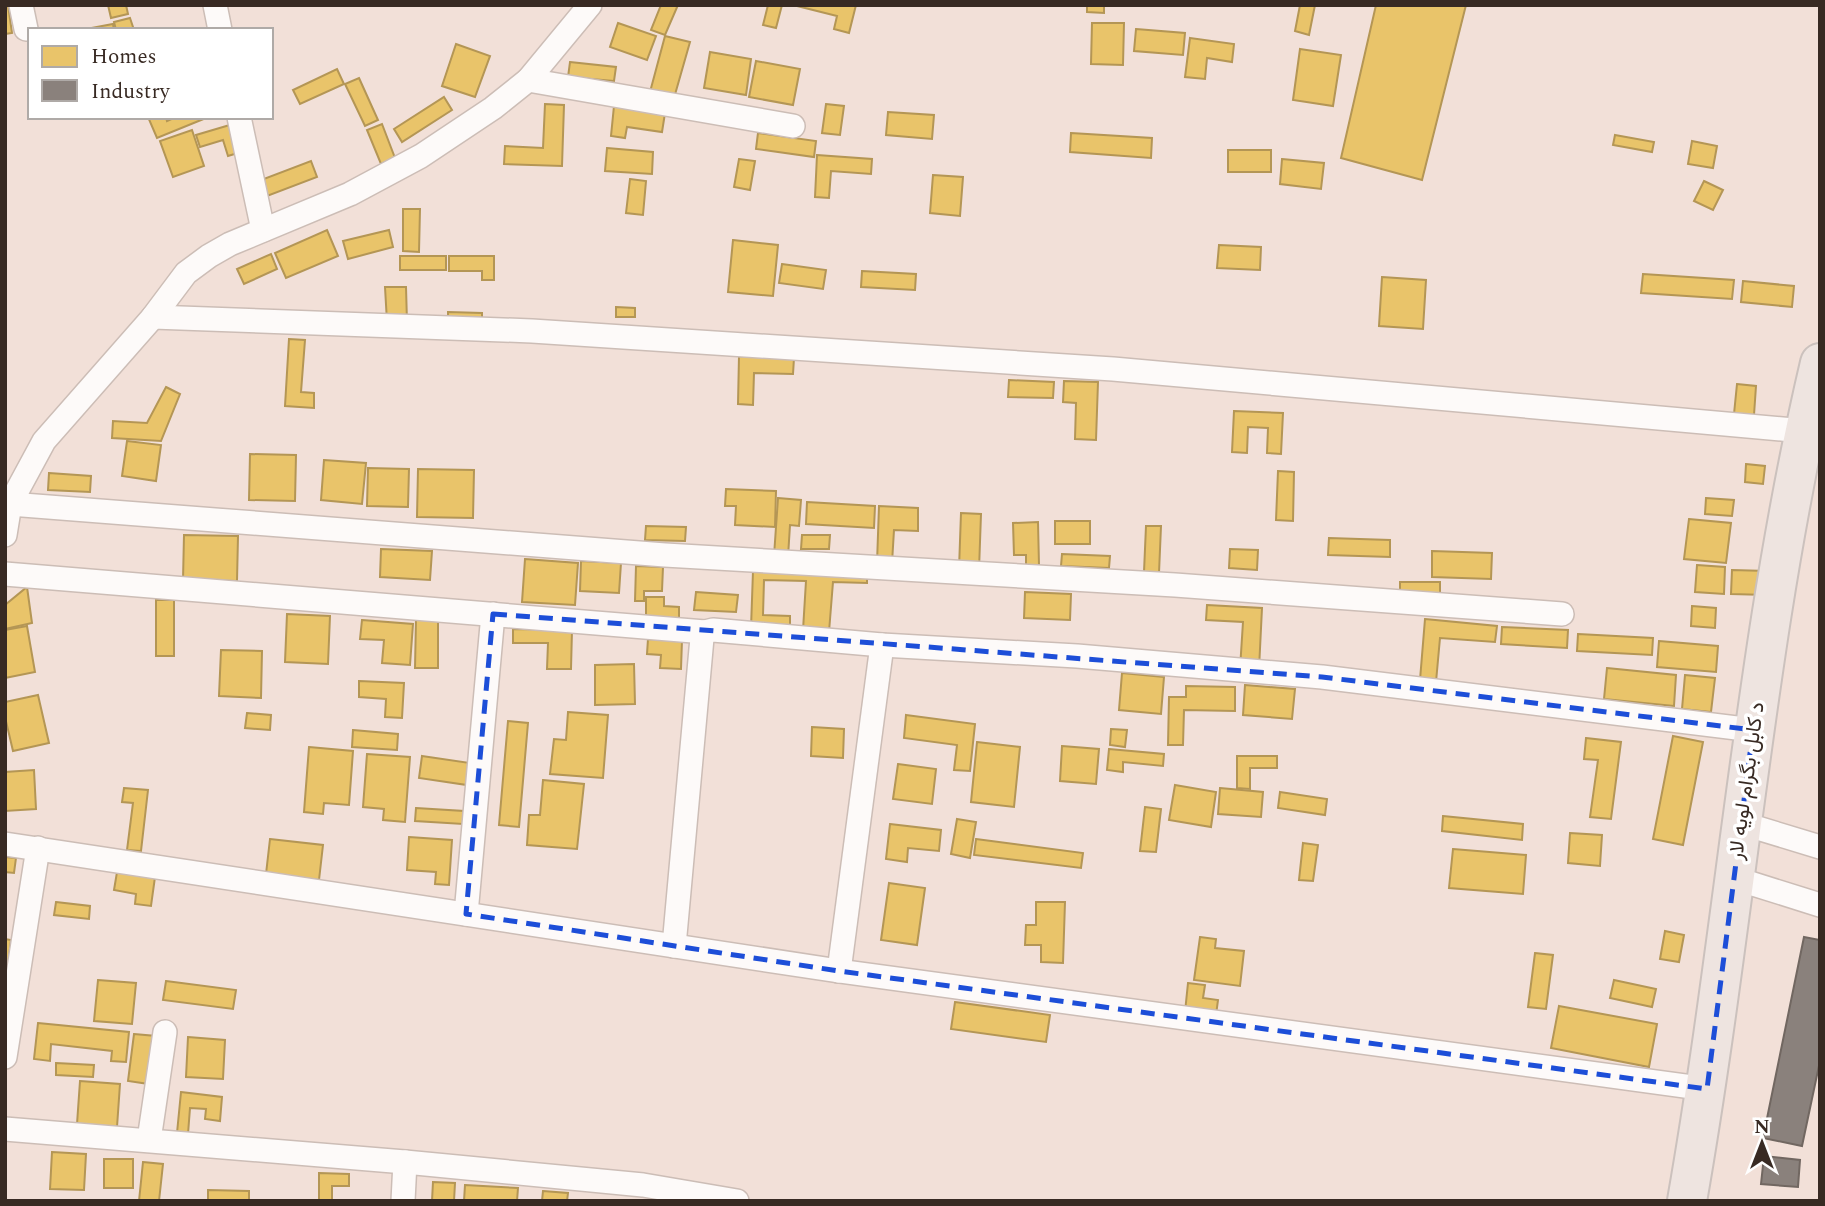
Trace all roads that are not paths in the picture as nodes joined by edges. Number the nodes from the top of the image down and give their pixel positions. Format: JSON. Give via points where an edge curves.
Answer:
{"nodes":[{"id":1,"x":21,"y":5,"type":"edge"},
{"id":2,"x":215,"y":5,"type":"edge"},
{"id":3,"x":590,"y":5,"type":"edge"},
{"id":4,"x":220,"y":28,"type":"edge"},
{"id":5,"x":26,"y":29,"type":"dead end"},
{"id":6,"x":528,"y":80,"type":"junction"},
{"id":7,"x":239,"y":119,"type":"edge"},
{"id":8,"x":793,"y":126,"type":"dead end"},
{"id":9,"x":263,"y":230,"type":"junction"},
{"id":10,"x":153,"y":317,"type":"junction"},
{"id":11,"x":1820,"y":363,"type":"edge"},
{"id":12,"x":1804,"y":431,"type":"junction"},
{"id":13,"x":10,"y":504,"type":"junction"},
{"id":14,"x":5,"y":534,"type":"edge"},
{"id":15,"x":5,"y":574,"type":"edge"},
{"id":16,"x":493,"y":614,"type":"junction"},
{"id":17,"x":1562,"y":614,"type":"dead end"},
{"id":18,"x":705,"y":632,"type":"junction"},
{"id":19,"x":883,"y":645,"type":"junction"},
{"id":20,"x":1753,"y":730,"type":"junction"},
{"id":21,"x":1741,"y":823,"type":"junction"},
{"id":22,"x":5,"y":844,"type":"edge"},
{"id":23,"x":1820,"y":847,"type":"edge"},
{"id":24,"x":38,"y":848,"type":"junction"},
{"id":25,"x":1734,"y":878,"type":"junction"},
{"id":26,"x":1820,"y":905,"type":"edge"},
{"id":27,"x":466,"y":914,"type":"junction"},
{"id":28,"x":674,"y":946,"type":"junction"},
{"id":29,"x":839,"y":971,"type":"junction"},
{"id":30,"x":165,"y":1032,"type":"dead end"},
{"id":31,"x":5,"y":1057,"type":"edge"},
{"id":32,"x":1707,"y":1089,"type":"junction"},
{"id":33,"x":5,"y":1129,"type":"edge"},
{"id":34,"x":149,"y":1140,"type":"junction"},
{"id":35,"x":405,"y":1162,"type":"junction"},
{"id":36,"x":643,"y":1193,"type":"edge"},
{"id":37,"x":403,"y":1201,"type":"edge"},
{"id":38,"x":737,"y":1201,"type":"edge"},
{"id":39,"x":1687,"y":1201,"type":"edge"}],
"edges":[{"from":1,"to":5,"type":"street"},
{"from":2,"to":4,"type":"street"},
{"from":3,"to":6,"type":"street"},
{"from":6,"to":8,"type":"street"},
{"from":6,"to":9,"type":"street","via":[[421,156],[350,194]]},
{"from":7,"to":9,"type":"street"},
{"from":9,"to":10,"type":"street","via":[[219,250],[186,273]]},
{"from":10,"to":12,"type":"street","via":[[532,331],[1099,368]]},
{"from":10,"to":13,"type":"street","via":[[44,441]]},
{"from":11,"to":12,"type":"highway","name":"د کابل بگرام لویه لار"},
{"from":12,"to":20,"type":"highway","name":"د کابل بگرام لویه لار"},
{"from":13,"to":14,"type":"street"},
{"from":13,"to":17,"type":"street","via":[[666,555],[1175,584]]},
{"from":15,"to":16,"type":"street"},
{"from":16,"to":18,"type":"street"},
{"from":16,"to":27,"type":"street"},
{"from":18,"to":19,"type":"street"},
{"from":18,"to":28,"type":"street"},
{"from":19,"to":20,"type":"street","via":[[1322,677]]},
{"from":19,"to":29,"type":"street"},
{"from":20,"to":21,"type":"highway","name":"د کابل بگرام لویه لار"},
{"from":21,"to":23,"type":"street"},
{"from":21,"to":25,"type":"highway","name":"د کابل بگرام لویه لار"},
{"from":22,"to":24,"type":"street"},
{"from":24,"to":27,"type":"street"},
{"from":24,"to":31,"type":"street"},
{"from":25,"to":26,"type":"street"},
{"from":25,"to":32,"type":"highway","name":"د کابل بگرام لویه لار"},
{"from":27,"to":28,"type":"street"},
{"from":28,"to":29,"type":"street"},
{"from":29,"to":32,"type":"street"},
{"from":30,"to":34,"type":"street"},
{"from":32,"to":39,"type":"highway","name":"د کابل بگرام لویه لار"},
{"from":33,"to":34,"type":"street"},
{"from":34,"to":35,"type":"street"},
{"from":35,"to":36,"type":"street"},
{"from":35,"to":37,"type":"street"},
{"from":36,"to":38,"type":"street"}]}
